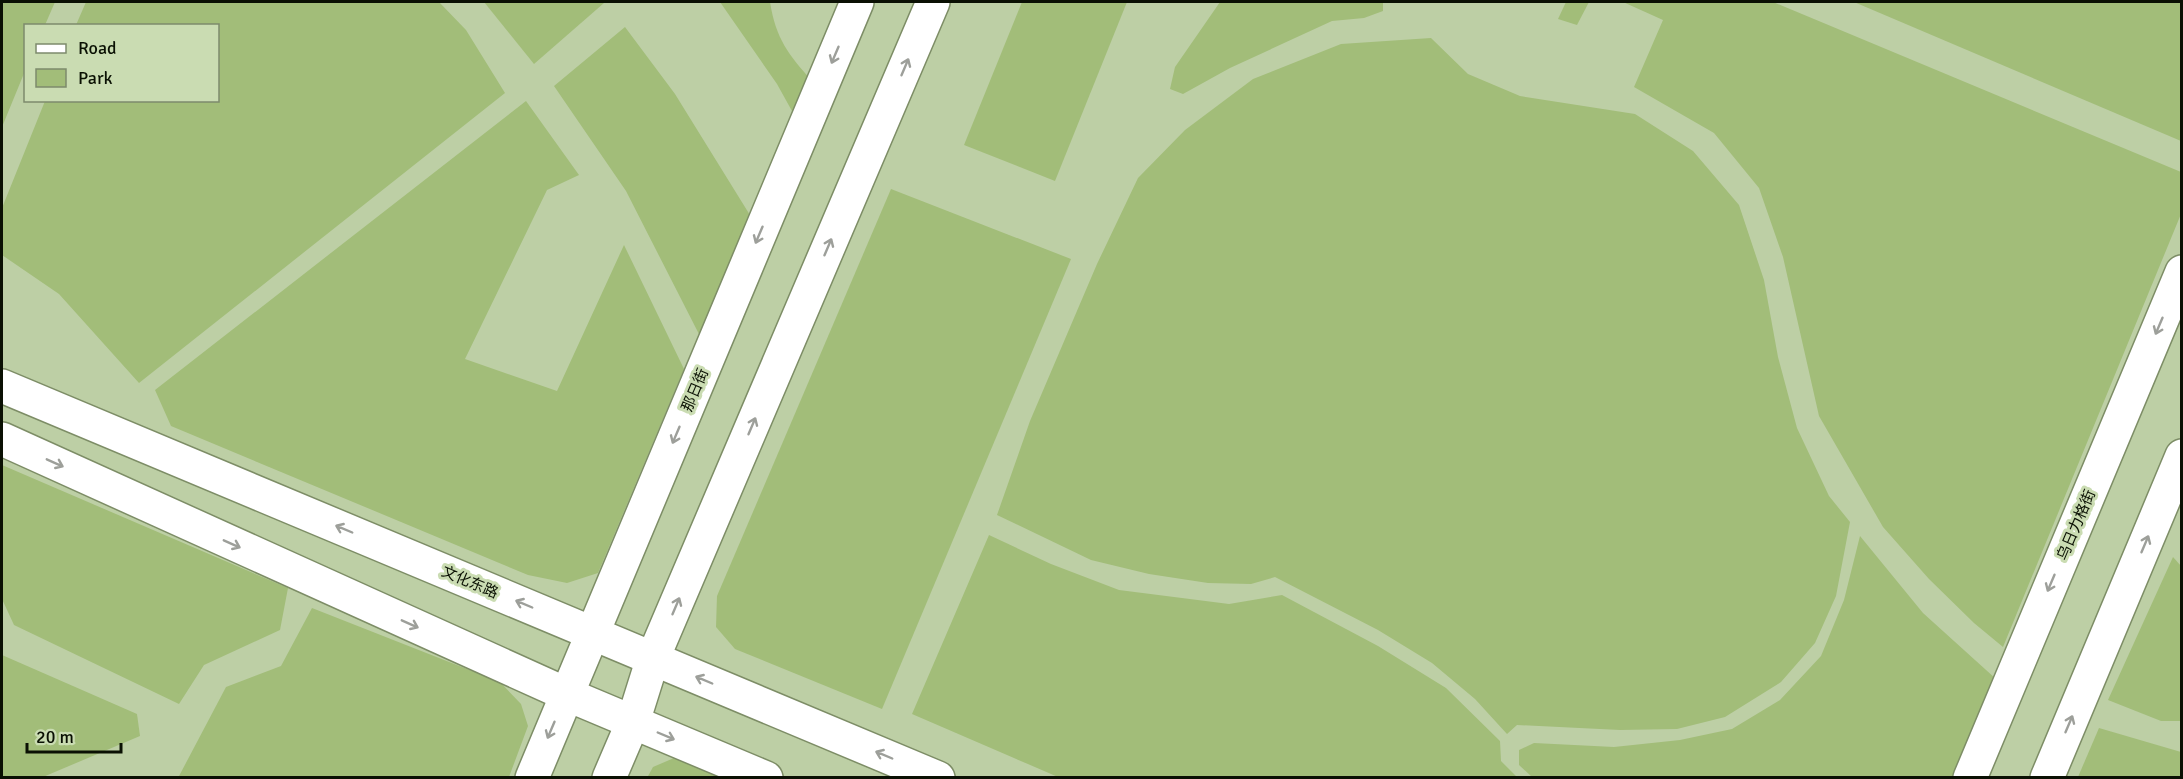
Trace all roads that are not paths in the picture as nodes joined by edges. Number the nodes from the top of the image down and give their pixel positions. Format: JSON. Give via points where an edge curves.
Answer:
{"nodes":[{"id":1,"x":857,"y":2,"type":"edge"},
{"id":2,"x":933,"y":2,"type":"edge"},
{"id":3,"x":2181,"y":272,"type":"edge"},
{"id":4,"x":2,"y":386,"type":"edge"},
{"id":5,"x":2,"y":439,"type":"edge"},
{"id":6,"x":2181,"y":456,"type":"edge"},
{"id":7,"x":593,"y":633,"type":"junction"},
{"id":8,"x":653,"y":658,"type":"junction"},
{"id":9,"x":566,"y":694,"type":"junction"},
{"id":10,"x":633,"y":722,"type":"junction"},
{"id":11,"x":532,"y":777,"type":"edge"},
{"id":12,"x":609,"y":777,"type":"edge"},
{"id":13,"x":766,"y":777,"type":"edge"},
{"id":14,"x":938,"y":777,"type":"edge"},
{"id":15,"x":1970,"y":777,"type":"edge"},
{"id":16,"x":2046,"y":777,"type":"edge"}],
"edges":[{"from":1,"to":7,"type":"street","name":"那日街","one_way":true},
{"from":8,"to":2,"type":"street","one_way":true},
{"from":3,"to":15,"type":"street","name":"乌日力格街","one_way":true},
{"from":7,"to":4,"type":"street","name":"文化东路","one_way":true},
{"from":5,"to":9,"type":"street","one_way":true},
{"from":16,"to":6,"type":"street","one_way":true},
{"from":7,"to":8,"type":"street","name":"文化东路"},
{"from":7,"to":9,"type":"street","name":"那日街"},
{"from":8,"to":10,"type":"street"},
{"from":14,"to":8,"type":"street","name":"文化东路","one_way":true},
{"from":9,"to":10,"type":"street"},
{"from":9,"to":11,"type":"street","name":"那日街","one_way":true},
{"from":10,"to":12,"type":"street"},
{"from":10,"to":13,"type":"street","one_way":true}]}
